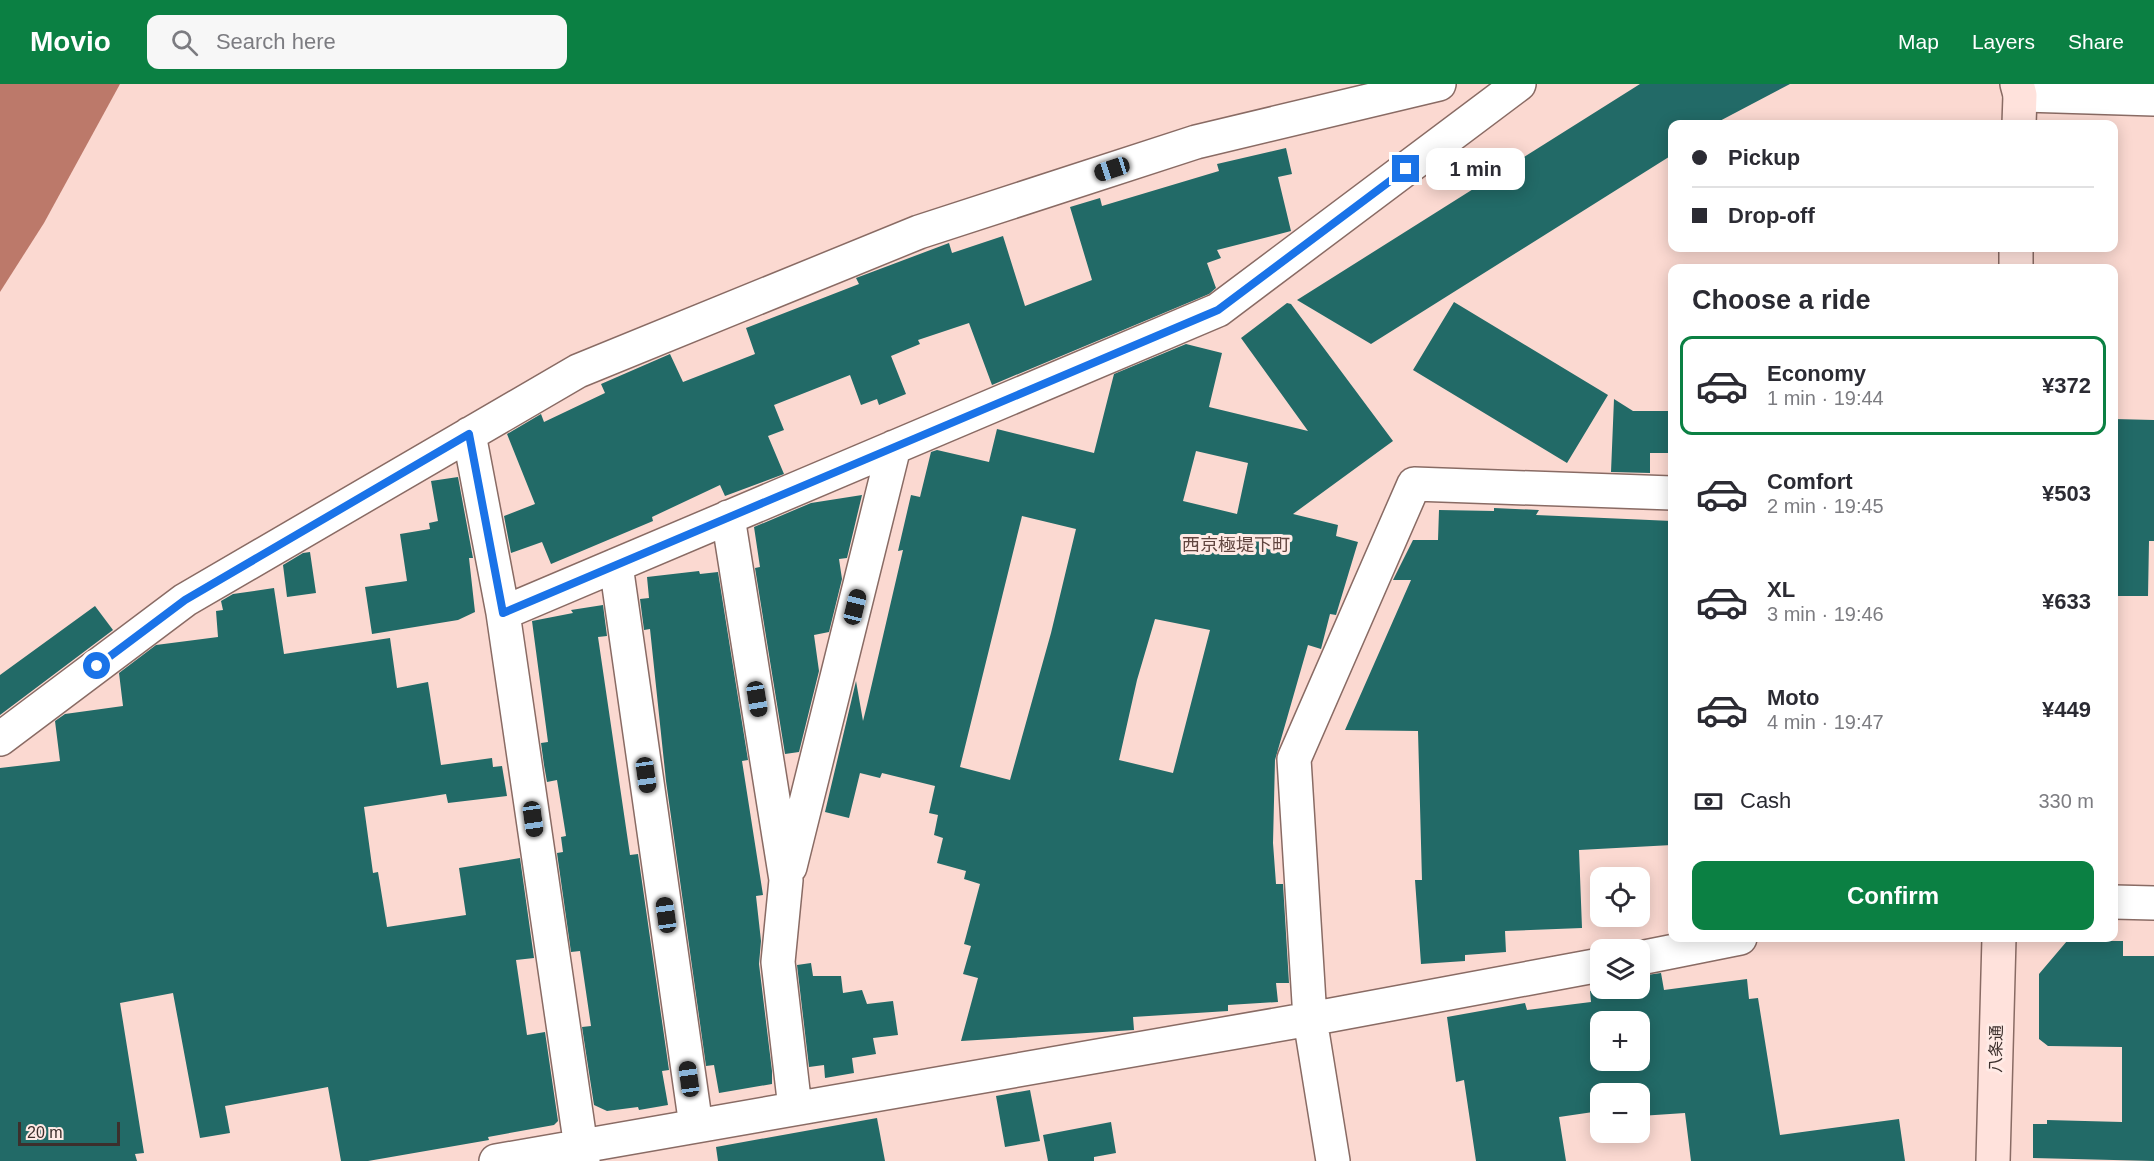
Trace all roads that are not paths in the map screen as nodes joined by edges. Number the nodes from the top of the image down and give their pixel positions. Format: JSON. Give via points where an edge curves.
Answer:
{"nodes":[{"id":1,"x":1439,"y":84,"type":"edge"},
{"id":2,"x":1519,"y":84,"type":"edge"},
{"id":3,"x":2154,"y":99,"type":"edge"},
{"id":4,"x":2019,"y":101,"type":"edge"},
{"id":5,"x":469,"y":434,"type":"junction"},
{"id":6,"x":894,"y":447,"type":"junction"},
{"id":7,"x":1668,"y":493,"type":"edge"},
{"id":8,"x":728,"y":517,"type":"junction"},
{"id":9,"x":616,"y":565,"type":"junction"},
{"id":10,"x":503,"y":613,"type":"junction"},
{"id":11,"x":0,"y":739,"type":"edge"},
{"id":12,"x":786,"y":880,"type":"junction"},
{"id":13,"x":2118,"y":902,"type":"edge"},
{"id":14,"x":2154,"y":903,"type":"edge"},
{"id":15,"x":1720,"y":942,"type":"edge"},
{"id":16,"x":1999,"y":942,"type":"edge"},
{"id":17,"x":1650,"y":956,"type":"edge"},
{"id":18,"x":1590,"y":967,"type":"edge"},
{"id":19,"x":1310,"y":1019,"type":"junction"},
{"id":20,"x":795,"y":1108,"type":"junction"},
{"id":21,"x":696,"y":1126,"type":"junction"},
{"id":22,"x":582,"y":1153,"type":"edge"},
{"id":23,"x":495,"y":1161,"type":"edge"},
{"id":24,"x":1333,"y":1161,"type":"edge"},
{"id":25,"x":1993,"y":1161,"type":"edge"}],
"edges":[{"from":1,"to":5,"type":"street","via":[[1196,142],[919,232],[578,371]]},
{"from":2,"to":6,"type":"street","via":[[1218,310]]},
{"from":3,"to":4,"type":"street"},
{"from":5,"to":10,"type":"street"},
{"from":5,"to":11,"type":"street","via":[[185,600]]},
{"from":6,"to":8,"type":"street"},
{"from":6,"to":12,"type":"street"},
{"from":7,"to":19,"type":"street","via":[[1414,484],[1294,759]]},
{"from":8,"to":9,"type":"street"},
{"from":8,"to":12,"type":"street"},
{"from":9,"to":10,"type":"street"},
{"from":9,"to":21,"type":"street"},
{"from":10,"to":22,"type":"street"},
{"from":12,"to":20,"type":"street","via":[[778,962]]},
{"from":13,"to":14,"type":"street"},
{"from":15,"to":17,"type":"street"},
{"from":16,"to":25,"type":"main road","name":"八条通"},
{"from":18,"to":19,"type":"street"},
{"from":19,"to":20,"type":"street"},
{"from":19,"to":24,"type":"street"},
{"from":20,"to":21,"type":"street"},
{"from":21,"to":22,"type":"street"},
{"from":22,"to":23,"type":"street"}]}
